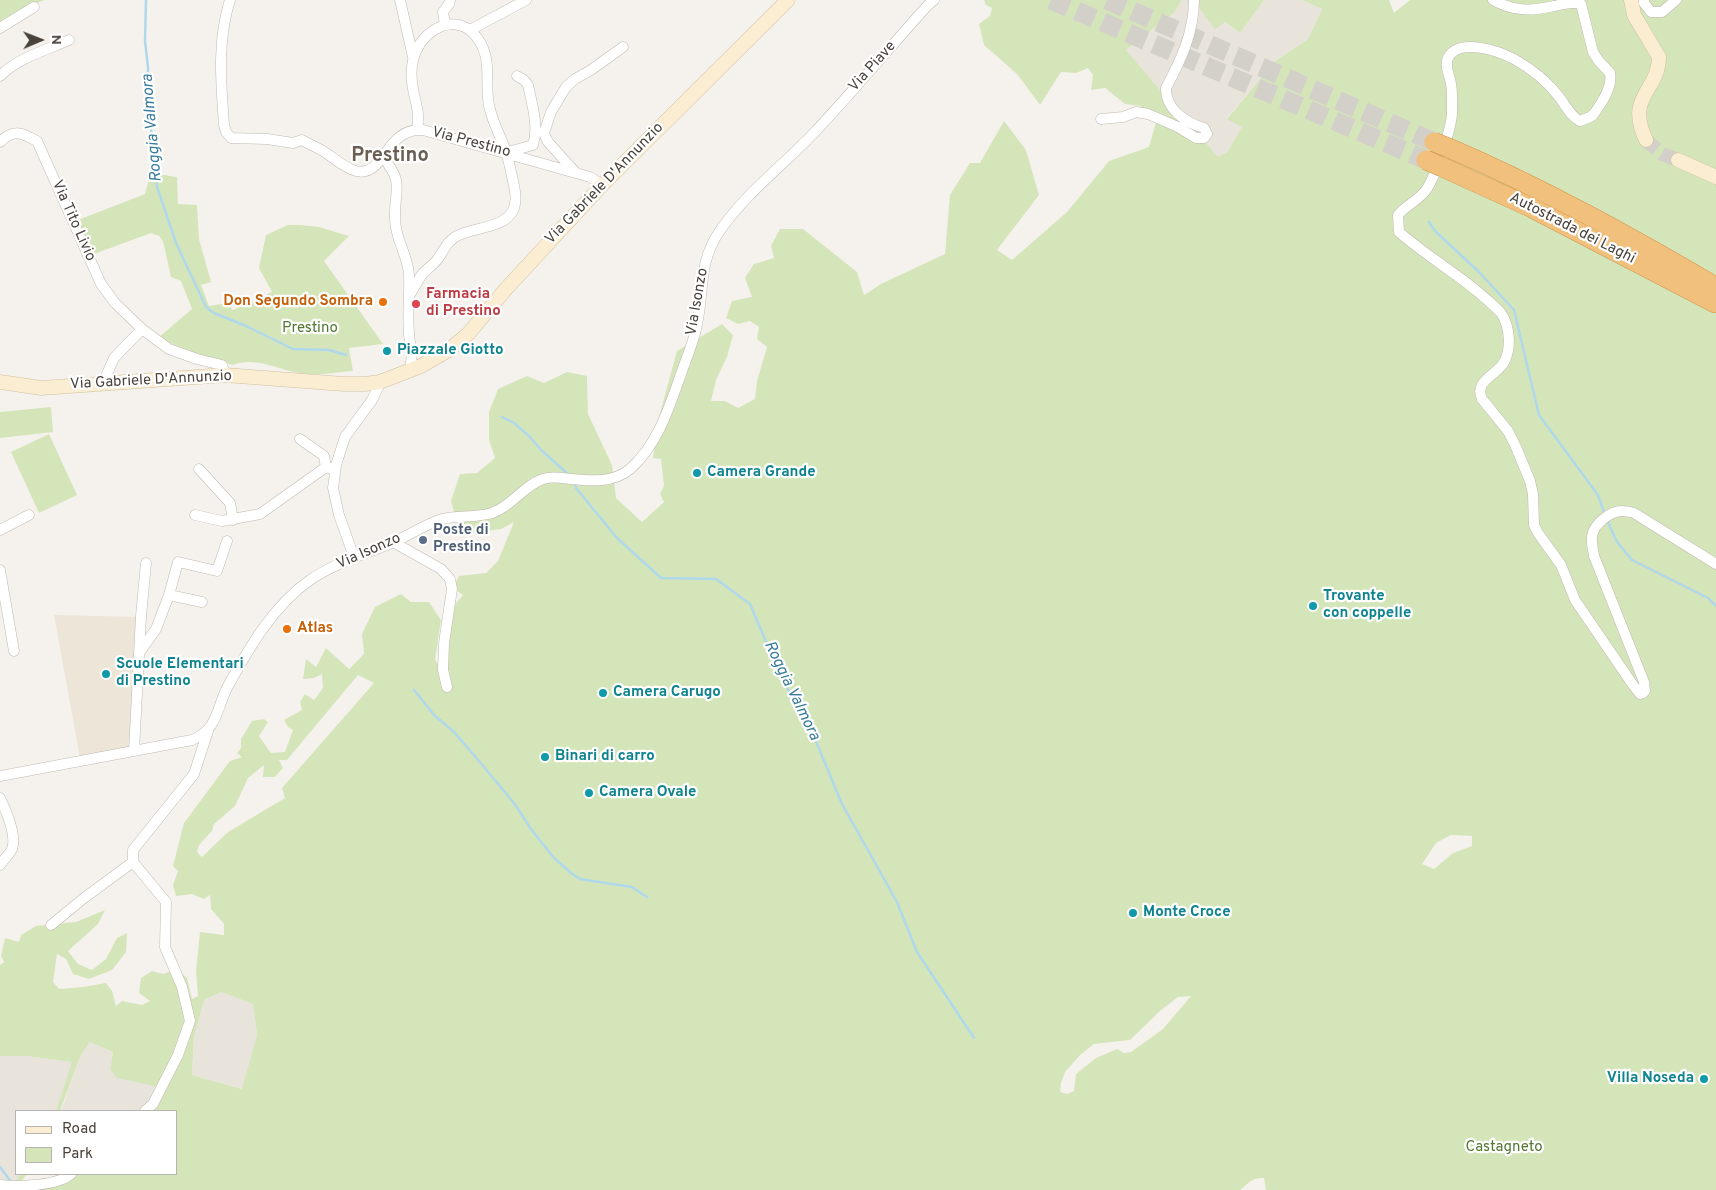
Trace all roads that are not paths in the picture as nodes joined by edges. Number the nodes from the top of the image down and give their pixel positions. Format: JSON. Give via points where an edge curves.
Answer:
{"nodes":[{"id":1,"x":230,"y":0,"type":"edge"},
{"id":2,"x":400,"y":0,"type":"edge"},
{"id":3,"x":450,"y":0,"type":"edge"},
{"id":4,"x":526,"y":0,"type":"edge"},
{"id":5,"x":788,"y":0,"type":"edge"},
{"id":6,"x":1194,"y":0,"type":"edge"},
{"id":7,"x":1493,"y":0,"type":"edge"},
{"id":8,"x":1631,"y":0,"type":"edge"},
{"id":9,"x":1644,"y":0,"type":"edge"},
{"id":10,"x":1676,"y":0,"type":"edge"},
{"id":11,"x":929,"y":2,"type":"edge"},
{"id":12,"x":34,"y":7,"type":"dead end"},
{"id":13,"x":445,"y":25,"type":"junction"},
{"id":14,"x":0,"y":28,"type":"edge"},
{"id":15,"x":470,"y":30,"type":"junction"},
{"id":16,"x":69,"y":40,"type":"dead end"},
{"id":17,"x":623,"y":47,"type":"dead end"},
{"id":18,"x":413,"y":59,"type":"junction"},
{"id":19,"x":2,"y":69,"type":"edge"},
{"id":20,"x":517,"y":76,"type":"dead end"},
{"id":21,"x":1101,"y":119,"type":"dead end"},
{"id":22,"x":417,"y":130,"type":"junction"},
{"id":23,"x":812,"y":134,"type":"joint"},
{"id":24,"x":1646,"y":140,"type":"tunnel mouth"},
{"id":25,"x":0,"y":142,"type":"edge"},
{"id":26,"x":1441,"y":145,"type":"tunnel mouth"},
{"id":27,"x":506,"y":152,"type":"junction"},
{"id":28,"x":383,"y":157,"type":"junction"},
{"id":29,"x":1678,"y":160,"type":"tunnel mouth"},
{"id":30,"x":1434,"y":163,"type":"tunnel mouth"},
{"id":31,"x":577,"y":174,"type":"junction"},
{"id":32,"x":1716,"y":177,"type":"edge"},
{"id":33,"x":602,"y":185,"type":"junction"},
{"id":34,"x":1716,"y":287,"type":"edge"},
{"id":35,"x":409,"y":296,"type":"junction"},
{"id":36,"x":1715,"y":303,"type":"edge"},
{"id":37,"x":142,"y":329,"type":"junction"},
{"id":38,"x":414,"y":369,"type":"junction"},
{"id":39,"x":395,"y":374,"type":"junction"},
{"id":40,"x":226,"y":375,"type":"junction"},
{"id":41,"x":0,"y":382,"type":"edge"},
{"id":42,"x":332,"y":382,"type":"junction"},
{"id":43,"x":103,"y":383,"type":"junction"},
{"id":44,"x":373,"y":390,"type":"junction"},
{"id":45,"x":300,"y":439,"type":"dead end"},
{"id":46,"x":331,"y":468,"type":"junction"},
{"id":47,"x":200,"y":469,"type":"dead end"},
{"id":48,"x":28,"y":515,"type":"dead end"},
{"id":49,"x":195,"y":515,"type":"dead end"},
{"id":50,"x":233,"y":520,"type":"junction"},
{"id":51,"x":0,"y":530,"type":"edge"},
{"id":52,"x":227,"y":541,"type":"dead end"},
{"id":53,"x":394,"y":542,"type":"junction"},
{"id":54,"x":354,"y":557,"type":"junction"},
{"id":55,"x":146,"y":563,"type":"dead end"},
{"id":56,"x":1716,"y":564,"type":"edge"},
{"id":57,"x":0,"y":570,"type":"edge"},
{"id":58,"x":169,"y":595,"type":"junction"},
{"id":59,"x":202,"y":602,"type":"dead end"},
{"id":60,"x":14,"y":651,"type":"dead end"},
{"id":61,"x":139,"y":654,"type":"junction"},
{"id":62,"x":447,"y":687,"type":"dead end"},
{"id":63,"x":208,"y":731,"type":"junction"},
{"id":64,"x":134,"y":751,"type":"junction"},
{"id":65,"x":0,"y":776,"type":"edge"},
{"id":66,"x":0,"y":798,"type":"edge"},
{"id":67,"x":132,"y":862,"type":"junction"},
{"id":68,"x":0,"y":865,"type":"edge"},
{"id":69,"x":51,"y":925,"type":"dead end"},
{"id":70,"x":146,"y":1110,"type":"edge"},
{"id":71,"x":70,"y":1175,"type":"edge"},
{"id":72,"x":0,"y":1185,"type":"edge"}],
"edges":[{"from":1,"to":28,"type":"street","name":"Via Prestino","via":[[222,35],[221,80],[224,125],[231,138],[293,143],[302,140],[357,171],[372,168]]},
{"from":2,"to":18,"type":"street"},
{"from":3,"to":13,"type":"street","via":[[443,12]]},
{"from":4,"to":15,"type":"street"},
{"from":5,"to":33,"type":"main road","name":"Via Gabriele D'Annunzio"},
{"from":6,"to":21,"type":"street","via":[[1187,44],[1166,93],[1177,114],[1204,128],[1207,134],[1204,138],[1196,138],[1148,114],[1136,112]]},
{"from":7,"to":56,"type":"street","via":[[1520,10],[1575,2],[1581,4],[1593,52],[1610,73],[1608,89],[1597,109],[1580,121],[1569,113],[1544,80],[1506,54],[1466,47],[1452,52],[1446,63],[1451,84],[1449,129],[1433,180],[1426,191],[1398,215],[1399,232],[1464,281],[1501,314],[1506,323],[1507,356],[1484,381],[1479,393],[1508,431],[1530,480],[1534,524],[1538,533],[1561,565],[1575,600],[1637,691],[1643,694],[1644,682],[1594,556],[1592,536],[1603,520],[1617,512],[1627,511]]},
{"from":8,"to":24,"type":"main road","via":[[1634,15],[1659,57],[1656,74],[1642,97],[1638,113],[1640,129]]},
{"from":9,"to":10,"type":"street","via":[[1651,12],[1662,12]]},
{"from":11,"to":23,"type":"street","name":"Via Piave"},
{"from":12,"to":14,"type":"street"},
{"from":13,"to":15,"type":"street"},
{"from":13,"to":18,"type":"street","via":[[426,36],[418,45]]},
{"from":15,"to":27,"type":"street","via":[[485,51],[488,100]]},
{"from":16,"to":19,"type":"street"},
{"from":17,"to":31,"type":"street","via":[[566,87],[551,112],[544,133],[548,142]]},
{"from":18,"to":22,"type":"street","via":[[413,89],[419,118]]},
{"from":20,"to":27,"type":"street","via":[[528,85],[535,138],[533,145]]},
{"from":22,"to":27,"type":"street","name":"Via Prestino"},
{"from":22,"to":28,"type":"street","name":"Via Prestino","via":[[398,136]]},
{"from":23,"to":53,"type":"street","name":"Via Isonzo","via":[[746,199],[719,232],[708,252],[690,349],[666,415],[633,466],[620,476],[604,480],[545,478],[500,509],[442,520]]},
{"from":25,"to":37,"type":"street","name":"Via Tito Livio","via":[[7,135],[21,133],[37,141],[101,284],[115,304]]},
{"from":26,"to":34,"type":"highway","name":"Autostrada dei Laghi","via":[[1538,188]]},
{"from":27,"to":31,"type":"street","name":"Via Prestino"},
{"from":27,"to":35,"type":"street","via":[[515,192],[510,215],[500,223],[453,238]]},
{"from":28,"to":35,"type":"street","via":[[397,178],[394,219],[396,236],[406,258]]},
{"from":29,"to":32,"type":"main road"},
{"from":30,"to":36,"type":"highway","name":"Autostrada dei Laghi","via":[[1549,216]]},
{"from":31,"to":33,"type":"street","name":"Via Prestino"},
{"from":33,"to":38,"type":"main road","name":"Via Gabriele D'Annunzio","via":[[468,334],[449,350]]},
{"from":35,"to":38,"type":"street","via":[[409,333]]},
{"from":37,"to":40,"type":"street","name":"Via Tito Livio","via":[[169,349],[222,365]]},
{"from":37,"to":43,"type":"street","via":[[114,358]]},
{"from":38,"to":39,"type":"main road","name":"Via Gabriele D'Annunzio"},
{"from":39,"to":42,"type":"main road","name":"Via Gabriele D'Annunzio"},
{"from":39,"to":44,"type":"main road","name":"Via Gabriele D'Annunzio"},
{"from":39,"to":44,"type":"street","via":[[382,387]]},
{"from":40,"to":42,"type":"main road","name":"Via Gabriele D'Annunzio"},
{"from":40,"to":43,"type":"main road","name":"Via Gabriele D'Annunzio"},
{"from":41,"to":43,"type":"main road","name":"Via Gabriele D'Annunzio","via":[[41,388]]},
{"from":42,"to":44,"type":"main road","name":"Via Gabriele D'Annunzio"},
{"from":44,"to":46,"type":"street"},
{"from":45,"to":46,"type":"street","via":[[324,456]]},
{"from":46,"to":50,"type":"street","via":[[260,514]]},
{"from":46,"to":54,"type":"street","via":[[339,515]]},
{"from":47,"to":50,"type":"street","via":[[230,503]]},
{"from":48,"to":51,"type":"street"},
{"from":49,"to":50,"type":"street"},
{"from":52,"to":58,"type":"street","via":[[217,571],[178,562]]},
{"from":53,"to":54,"type":"street","name":"Via Isonzo"},
{"from":53,"to":62,"type":"street","via":[[441,569],[450,579],[452,589],[443,670]]},
{"from":54,"to":63,"type":"street","name":"Via Isonzo","via":[[311,579],[281,605],[230,683]]},
{"from":55,"to":61,"type":"street"},
{"from":57,"to":60,"type":"street"},
{"from":58,"to":59,"type":"street"},
{"from":58,"to":61,"type":"street","via":[[156,629]]},
{"from":61,"to":64,"type":"street"},
{"from":63,"to":64,"type":"street","via":[[192,740]]},
{"from":63,"to":67,"type":"street","name":"Via Isonzo","via":[[194,774],[133,850]]},
{"from":64,"to":65,"type":"street"},
{"from":66,"to":68,"type":"street","via":[[12,836],[12,848]]},
{"from":67,"to":69,"type":"street"},
{"from":67,"to":70,"type":"street","via":[[166,902],[165,947],[182,987],[190,1021],[178,1055],[153,1104]]},
{"from":71,"to":72,"type":"street","via":[[65,1179],[28,1186]]}]}
